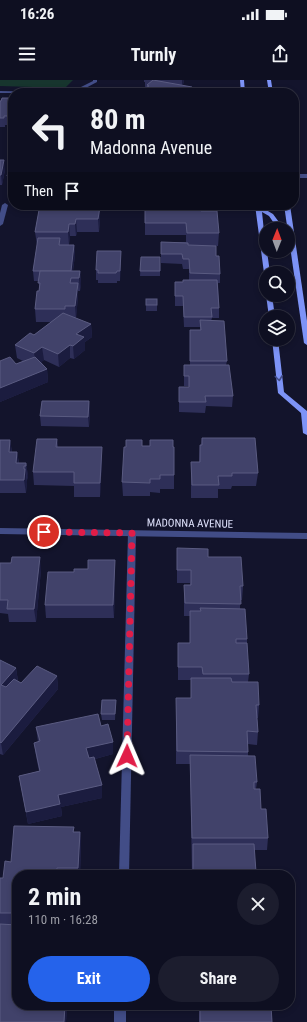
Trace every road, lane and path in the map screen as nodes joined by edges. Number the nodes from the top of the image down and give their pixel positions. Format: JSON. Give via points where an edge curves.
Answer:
{"nodes":[{"id":1,"x":95,"y":80,"type":"edge"},
{"id":2,"x":82,"y":88,"type":"edge"},
{"id":3,"x":2,"y":205,"type":"edge"},
{"id":4,"x":259,"y":210,"type":"edge"},
{"id":5,"x":264,"y":210,"type":"edge"},
{"id":6,"x":289,"y":210,"type":"edge"},
{"id":7,"x":276,"y":222,"type":"edge"},
{"id":8,"x":290,"y":222,"type":"edge"},
{"id":9,"x":0,"y":224,"type":"edge"},
{"id":10,"x":295,"y":258,"type":"edge"},
{"id":11,"x":266,"y":266,"type":"edge"},
{"id":12,"x":307,"y":343,"type":"edge"},
{"id":13,"x":276,"y":346,"type":"edge"},
{"id":14,"x":305,"y":410,"type":"edge"},
{"id":15,"x":307,"y":433,"type":"edge"},
{"id":16,"x":0,"y":531,"type":"edge"},
{"id":17,"x":132,"y":533,"type":"junction"},
{"id":18,"x":307,"y":536,"type":"edge"},
{"id":19,"x":124,"y":870,"type":"edge"},
{"id":20,"x":120,"y":1010,"type":"edge"},
{"id":21,"x":120,"y":1022,"type":"edge"}],
"edges":[{"from":1,"to":2,"type":"street"},
{"from":3,"to":9,"type":"street"},
{"from":4,"to":11,"type":"main road"},
{"from":5,"to":7,"type":"main road"},
{"from":6,"to":8,"type":"main road"},
{"from":10,"to":12,"type":"main road"},
{"from":13,"to":14,"type":"main road","one_way":true,"via":[[281,393]]},
{"from":14,"to":15,"type":"main road"},
{"from":16,"to":17,"type":"street","name":"MADONNA AVENUE"},
{"from":17,"to":18,"type":"street","name":"MADONNA AVENUE"},
{"from":17,"to":19,"type":"street"},
{"from":20,"to":21,"type":"street"}]}
